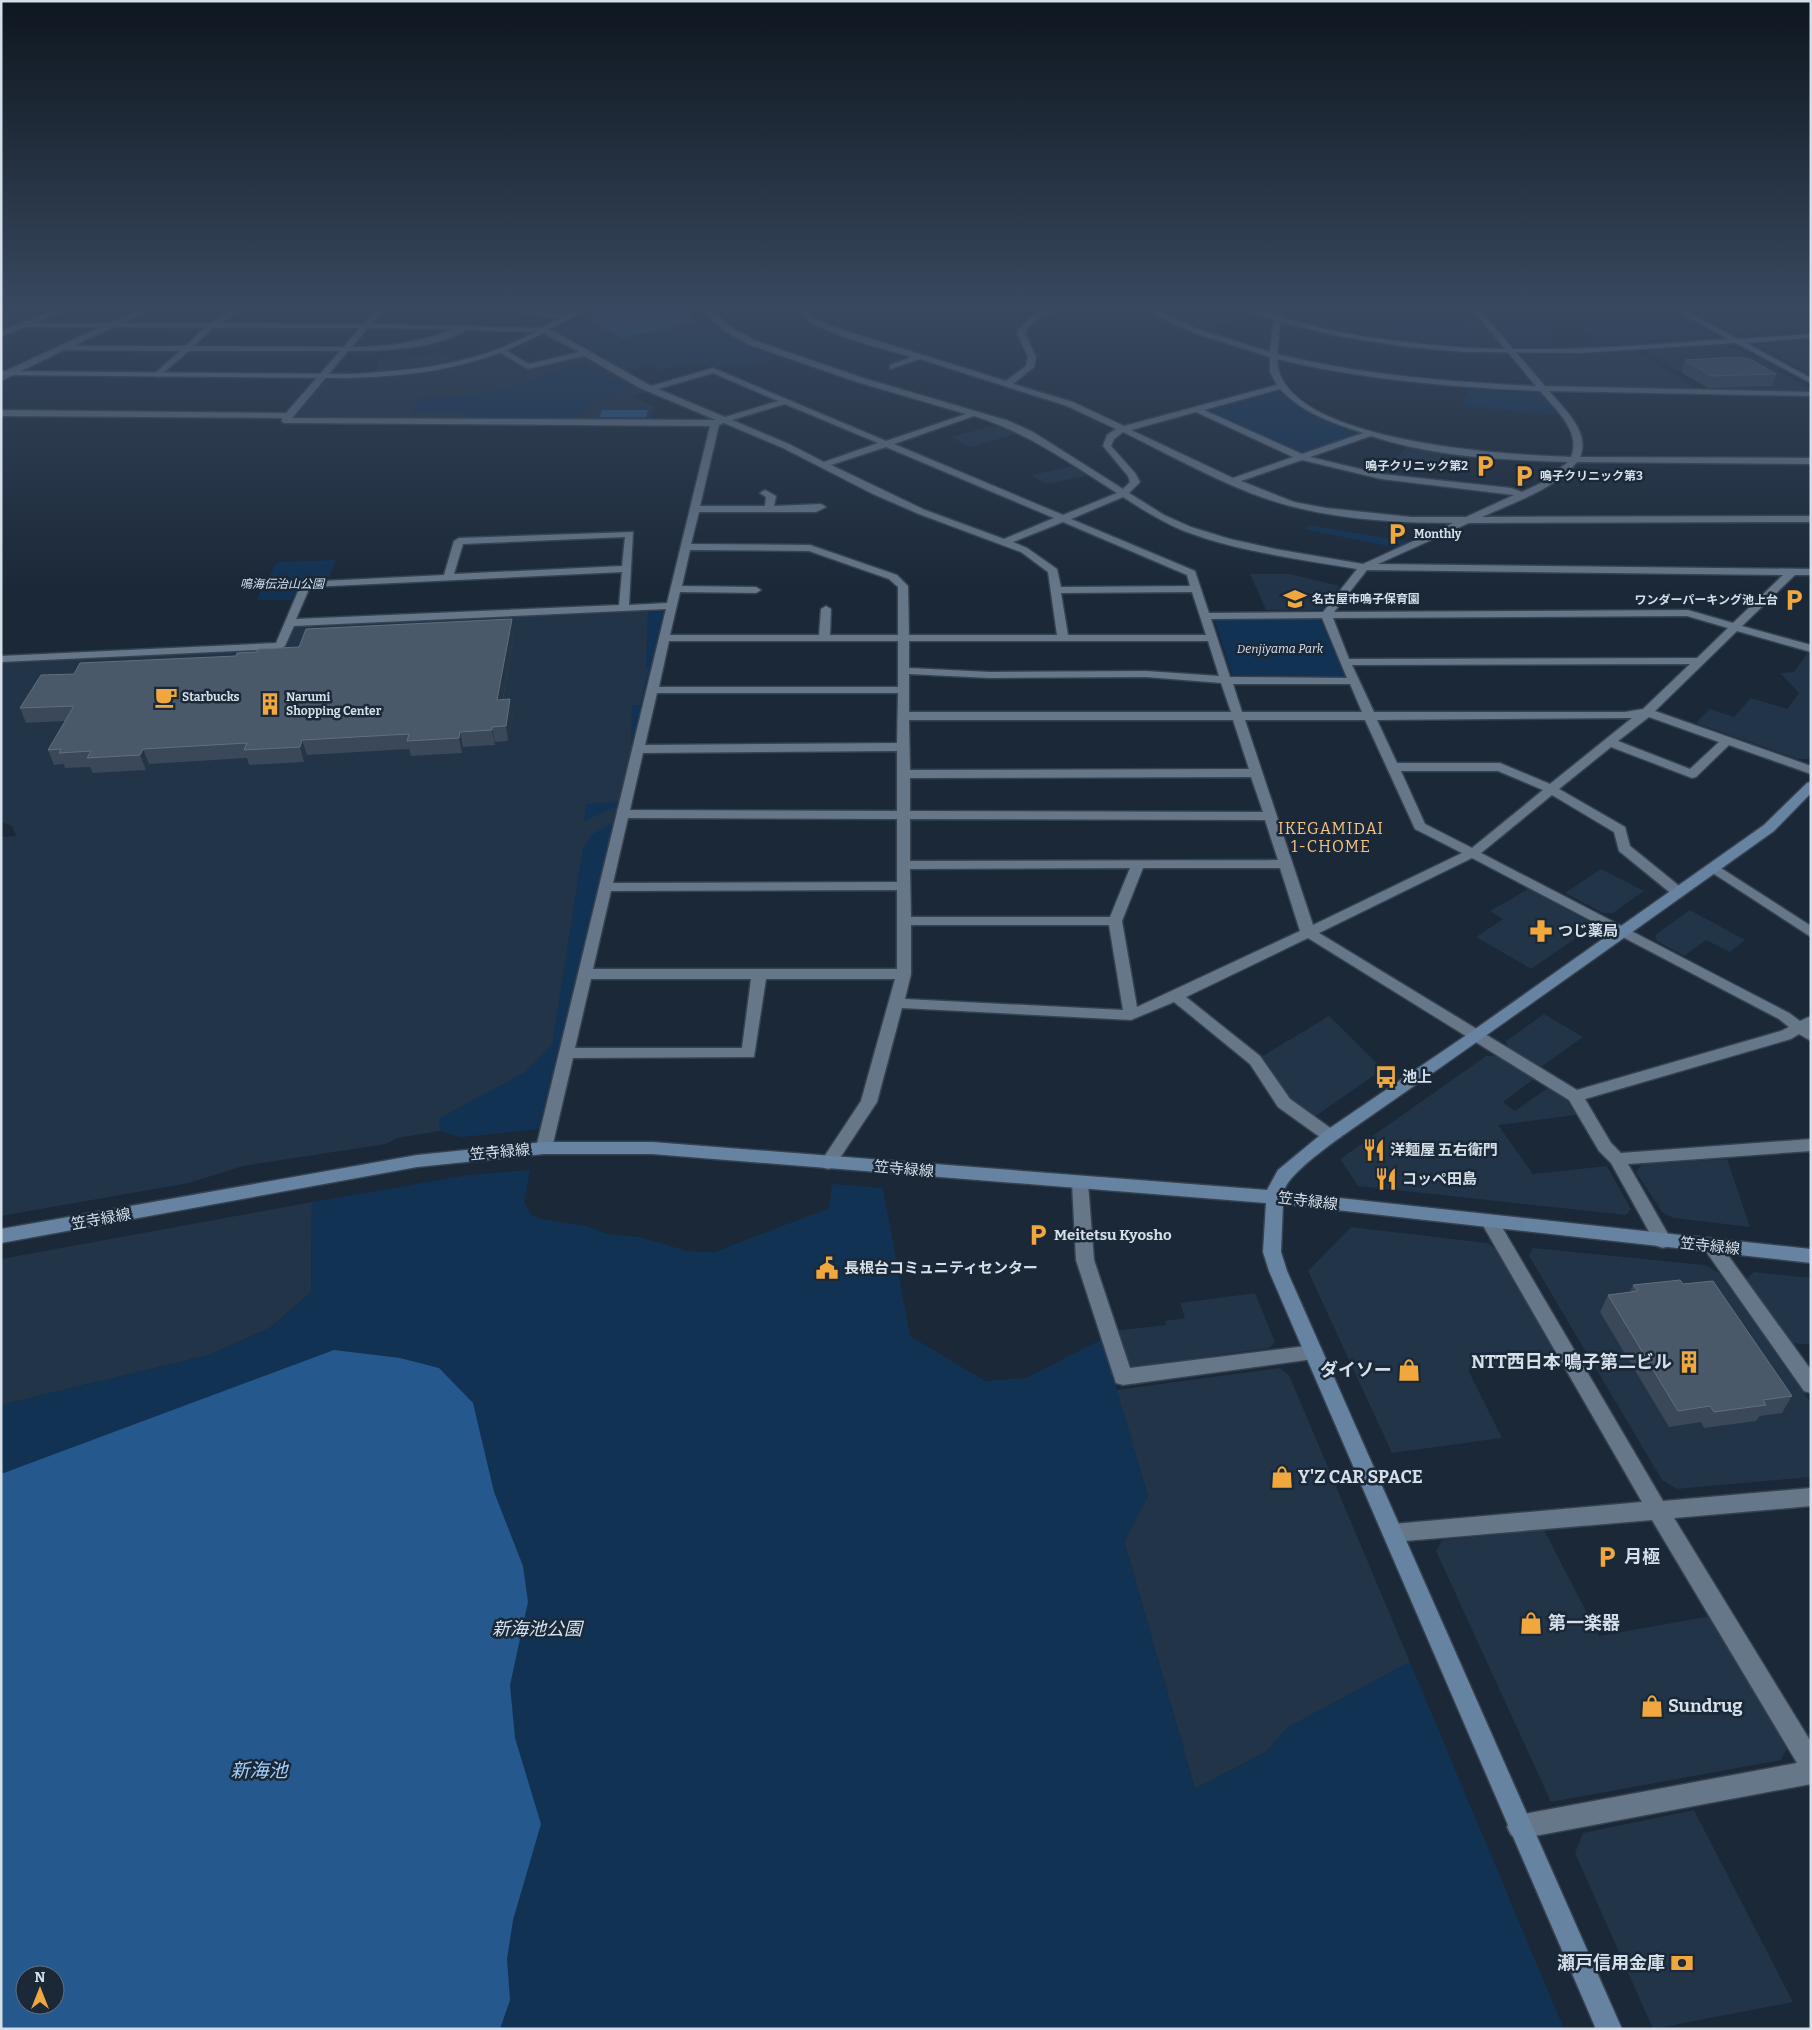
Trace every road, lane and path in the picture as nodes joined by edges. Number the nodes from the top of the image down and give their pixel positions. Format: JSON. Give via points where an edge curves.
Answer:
{"nodes":[{"id":1,"x":299,"y":402,"type":"edge"},
{"id":2,"x":677,"y":402,"type":"edge"},
{"id":3,"x":783,"y":402,"type":"edge"},
{"id":4,"x":787,"y":402,"type":"edge"},
{"id":5,"x":936,"y":402,"type":"edge"},
{"id":6,"x":1063,"y":402,"type":"edge"},
{"id":7,"x":1223,"y":402,"type":"edge"},
{"id":8,"x":1297,"y":402,"type":"edge"},
{"id":9,"x":1552,"y":402,"type":"edge"},
{"id":10,"x":1196,"y":409,"type":"junction"},
{"id":11,"x":1,"y":413,"type":"edge"},
{"id":12,"x":976,"y":413,"type":"junction"},
{"id":13,"x":287,"y":416,"type":"junction"},
{"id":14,"x":719,"y":422,"type":"junction"},
{"id":15,"x":1124,"y":429,"type":"junction"},
{"id":16,"x":1369,"y":434,"type":"junction"},
{"id":17,"x":886,"y":444,"type":"junction"},
{"id":18,"x":1301,"y":458,"type":"junction"},
{"id":19,"x":1576,"y":459,"type":"junction"},
{"id":20,"x":1811,"y":461,"type":"edge"},
{"id":21,"x":823,"y":465,"type":"junction"},
{"id":22,"x":1232,"y":481,"type":"junction"},
{"id":23,"x":765,"y":493,"type":"dead end"},
{"id":24,"x":1123,"y":494,"type":"junction"},
{"id":25,"x":1522,"y":494,"type":"junction"},
{"id":26,"x":822,"y":507,"type":"dead end"},
{"id":27,"x":769,"y":508,"type":"junction"},
{"id":28,"x":694,"y":509,"type":"junction"},
{"id":29,"x":1064,"y":518,"type":"junction"},
{"id":30,"x":1811,"y":519,"type":"edge"},
{"id":31,"x":1468,"y":520,"type":"junction"},
{"id":32,"x":1005,"y":542,"type":"junction"},
{"id":33,"x":686,"y":547,"type":"junction"},
{"id":34,"x":1364,"y":567,"type":"junction"},
{"id":35,"x":628,"y":569,"type":"junction"},
{"id":36,"x":1794,"y":571,"type":"junction"},
{"id":37,"x":1811,"y":572,"type":"edge"},
{"id":38,"x":448,"y":578,"type":"junction"},
{"id":39,"x":675,"y":589,"type":"junction"},
{"id":40,"x":1196,"y":589,"type":"junction"},
{"id":41,"x":756,"y":590,"type":"dead end"},
{"id":42,"x":1056,"y":590,"type":"junction"},
{"id":43,"x":672,"y":606,"type":"junction"},
{"id":44,"x":624,"y":607,"type":"junction"},
{"id":45,"x":826,"y":609,"type":"dead end"},
{"id":46,"x":1326,"y":615,"type":"junction"},
{"id":47,"x":1206,"y":616,"type":"junction"},
{"id":48,"x":289,"y":623,"type":"junction"},
{"id":49,"x":1735,"y":627,"type":"junction"},
{"id":50,"x":824,"y":637,"type":"junction"},
{"id":51,"x":904,"y":637,"type":"junction"},
{"id":52,"x":664,"y":638,"type":"junction"},
{"id":53,"x":1063,"y":638,"type":"junction"},
{"id":54,"x":1213,"y":638,"type":"junction"},
{"id":55,"x":1811,"y":649,"type":"edge"},
{"id":56,"x":1,"y":659,"type":"edge"},
{"id":57,"x":1699,"y":661,"type":"junction"},
{"id":58,"x":1345,"y":662,"type":"junction"},
{"id":59,"x":903,"y":671,"type":"junction"},
{"id":60,"x":1227,"y":680,"type":"junction"},
{"id":61,"x":1354,"y":681,"type":"junction"},
{"id":62,"x":652,"y":690,"type":"junction"},
{"id":63,"x":904,"y":690,"type":"junction"},
{"id":64,"x":1647,"y":712,"type":"junction"},
{"id":65,"x":1238,"y":715,"type":"junction"},
{"id":66,"x":1370,"y":715,"type":"junction"},
{"id":67,"x":904,"y":716,"type":"junction"},
{"id":68,"x":1728,"y":740,"type":"junction"},
{"id":69,"x":1610,"y":742,"type":"junction"},
{"id":70,"x":904,"y":748,"type":"junction"},
{"id":71,"x":638,"y":749,"type":"junction"},
{"id":72,"x":1392,"y":767,"type":"junction"},
{"id":73,"x":1811,"y":770,"type":"edge"},
{"id":74,"x":1258,"y":773,"type":"junction"},
{"id":75,"x":904,"y":774,"type":"junction"},
{"id":76,"x":1811,"y":786,"type":"edge"},
{"id":77,"x":1550,"y":788,"type":"junction"},
{"id":78,"x":623,"y":814,"type":"junction"},
{"id":79,"x":905,"y":815,"type":"junction"},
{"id":80,"x":1270,"y":816,"type":"junction"},
{"id":81,"x":1473,"y":853,"type":"junction"},
{"id":82,"x":1286,"y":864,"type":"junction"},
{"id":83,"x":905,"y":865,"type":"junction"},
{"id":84,"x":1138,"y":865,"type":"junction"},
{"id":85,"x":1713,"y":867,"type":"junction"},
{"id":86,"x":904,"y":886,"type":"junction"},
{"id":87,"x":605,"y":887,"type":"junction"},
{"id":88,"x":1678,"y":892,"type":"junction"},
{"id":89,"x":904,"y":920,"type":"junction"},
{"id":90,"x":1115,"y":920,"type":"junction"},
{"id":91,"x":1308,"y":932,"type":"junction"},
{"id":92,"x":1623,"y":932,"type":"junction"},
{"id":93,"x":1811,"y":933,"type":"edge"},
{"id":94,"x":759,"y":973,"type":"junction"},
{"id":95,"x":585,"y":974,"type":"junction"},
{"id":96,"x":904,"y":974,"type":"junction"},
{"id":97,"x":1176,"y":996,"type":"junction"},
{"id":98,"x":897,"y":1003,"type":"junction"},
{"id":99,"x":1131,"y":1015,"type":"junction"},
{"id":100,"x":1808,"y":1028,"type":"edge"},
{"id":101,"x":1476,"y":1036,"type":"junction"},
{"id":102,"x":566,"y":1053,"type":"junction"},
{"id":103,"x":1575,"y":1096,"type":"junction"},
{"id":104,"x":1330,"y":1136,"type":"junction"},
{"id":105,"x":1811,"y":1145,"type":"edge"},
{"id":106,"x":544,"y":1148,"type":"junction"},
{"id":107,"x":1617,"y":1159,"type":"junction"},
{"id":108,"x":828,"y":1163,"type":"junction"},
{"id":109,"x":1080,"y":1184,"type":"junction"},
{"id":110,"x":1276,"y":1197,"type":"junction"},
{"id":111,"x":1490,"y":1222,"type":"junction"},
{"id":112,"x":1,"y":1236,"type":"edge"},
{"id":113,"x":1663,"y":1241,"type":"junction"},
{"id":114,"x":1712,"y":1245,"type":"junction"},
{"id":115,"x":1811,"y":1256,"type":"edge"},
{"id":116,"x":1314,"y":1353,"type":"junction"},
{"id":117,"x":1811,"y":1385,"type":"edge"},
{"id":118,"x":1811,"y":1496,"type":"edge"},
{"id":119,"x":1658,"y":1511,"type":"junction"},
{"id":120,"x":1393,"y":1533,"type":"junction"},
{"id":121,"x":1811,"y":1764,"type":"edge"},
{"id":122,"x":1811,"y":1772,"type":"edge"},
{"id":123,"x":1519,"y":1827,"type":"junction"},
{"id":124,"x":1609,"y":2029,"type":"edge"}],
"edges":[{"from":1,"to":13,"type":"street"},
{"from":2,"to":14,"type":"street"},
{"from":3,"to":14,"type":"street"},
{"from":4,"to":17,"type":"street"},
{"from":5,"to":12,"type":"street"},
{"from":6,"to":15,"type":"street"},
{"from":7,"to":10,"type":"street"},
{"from":8,"to":16,"type":"street"},
{"from":9,"to":19,"type":"street","via":[[1576,432]]},
{"from":10,"to":15,"type":"street"},
{"from":10,"to":18,"type":"street"},
{"from":11,"to":13,"type":"street"},
{"from":12,"to":17,"type":"street"},
{"from":12,"to":24,"type":"street","via":[[1030,434]]},
{"from":13,"to":14,"type":"street","via":[[285,420],[292,421]]},
{"from":14,"to":21,"type":"street","via":[[786,446]]},
{"from":14,"to":28,"type":"street"},
{"from":15,"to":22,"type":"street"},
{"from":15,"to":24,"type":"street","via":[[1110,437],[1107,446],[1135,482]]},
{"from":16,"to":18,"type":"street"},
{"from":16,"to":19,"type":"street","via":[[1468,454]]},
{"from":17,"to":21,"type":"street"},
{"from":17,"to":29,"type":"street"},
{"from":18,"to":22,"type":"street"},
{"from":18,"to":25,"type":"street","via":[[1399,481]]},
{"from":19,"to":20,"type":"street"},
{"from":19,"to":25,"type":"street","via":[[1544,485]]},
{"from":21,"to":32,"type":"street","via":[[922,512]]},
{"from":22,"to":31,"type":"street","via":[[1292,504],[1326,511],[1381,519]]},
{"from":23,"to":27,"type":"street","via":[[771,496]]},
{"from":24,"to":29,"type":"street"},
{"from":24,"to":34,"type":"street","via":[[1161,517],[1227,541]]},
{"from":25,"to":31,"type":"street"},
{"from":26,"to":27,"type":"street"},
{"from":27,"to":28,"type":"street"},
{"from":28,"to":33,"type":"street"},
{"from":29,"to":32,"type":"street"},
{"from":29,"to":40,"type":"street","via":[[1192,573]]},
{"from":30,"to":31,"type":"street"},
{"from":31,"to":34,"type":"street"},
{"from":32,"to":42,"type":"street","via":[[1024,550],[1053,571]]},
{"from":33,"to":39,"type":"street"},
{"from":33,"to":51,"type":"street","via":[[810,548],[893,577],[904,586]]},
{"from":34,"to":36,"type":"street"},
{"from":34,"to":46,"type":"street"},
{"from":35,"to":38,"type":"street"},
{"from":35,"to":38,"type":"street","via":[[630,534],[459,541]]},
{"from":35,"to":44,"type":"street"},
{"from":36,"to":37,"type":"street"},
{"from":36,"to":49,"type":"street"},
{"from":38,"to":48,"type":"street","via":[[306,584]]},
{"from":39,"to":41,"type":"street"},
{"from":39,"to":43,"type":"street"},
{"from":40,"to":42,"type":"street"},
{"from":40,"to":47,"type":"street"},
{"from":42,"to":53,"type":"street"},
{"from":43,"to":44,"type":"street"},
{"from":43,"to":52,"type":"street"},
{"from":44,"to":48,"type":"street"},
{"from":45,"to":50,"type":"street"},
{"from":46,"to":47,"type":"street"},
{"from":46,"to":49,"type":"street","via":[[1688,613]]},
{"from":46,"to":58,"type":"street"},
{"from":47,"to":54,"type":"street"},
{"from":48,"to":56,"type":"street","via":[[280,646]]},
{"from":49,"to":55,"type":"street"},
{"from":49,"to":57,"type":"street"},
{"from":50,"to":51,"type":"street"},
{"from":50,"to":52,"type":"street"},
{"from":51,"to":53,"type":"street"},
{"from":51,"to":59,"type":"street"},
{"from":52,"to":62,"type":"street"},
{"from":53,"to":54,"type":"street"},
{"from":54,"to":60,"type":"street"},
{"from":57,"to":58,"type":"street"},
{"from":57,"to":64,"type":"street"},
{"from":58,"to":61,"type":"street"},
{"from":59,"to":60,"type":"street","via":[[990,675],[1146,674]]},
{"from":59,"to":63,"type":"street"},
{"from":60,"to":61,"type":"street"},
{"from":60,"to":65,"type":"street"},
{"from":61,"to":66,"type":"street"},
{"from":62,"to":63,"type":"street"},
{"from":62,"to":71,"type":"street"},
{"from":63,"to":67,"type":"street"},
{"from":64,"to":66,"type":"street","via":[[1625,716]]},
{"from":64,"to":68,"type":"street"},
{"from":64,"to":69,"type":"street"},
{"from":65,"to":66,"type":"street"},
{"from":65,"to":67,"type":"street"},
{"from":65,"to":74,"type":"street"},
{"from":66,"to":72,"type":"street"},
{"from":67,"to":70,"type":"street"},
{"from":68,"to":69,"type":"street","via":[[1692,774]]},
{"from":68,"to":73,"type":"street"},
{"from":69,"to":77,"type":"street"},
{"from":70,"to":71,"type":"street"},
{"from":70,"to":75,"type":"street"},
{"from":71,"to":78,"type":"street"},
{"from":72,"to":77,"type":"street","via":[[1500,767]]},
{"from":72,"to":81,"type":"street","via":[[1420,826]]},
{"from":74,"to":75,"type":"street"},
{"from":74,"to":80,"type":"street"},
{"from":75,"to":79,"type":"street"},
{"from":76,"to":85,"type":"street","via":[[1769,828]]},
{"from":77,"to":81,"type":"street"},
{"from":77,"to":88,"type":"street","via":[[1620,830],[1624,848]]},
{"from":78,"to":79,"type":"street"},
{"from":78,"to":87,"type":"street"},
{"from":79,"to":80,"type":"street"},
{"from":79,"to":83,"type":"street"},
{"from":80,"to":82,"type":"street"},
{"from":81,"to":91,"type":"street"},
{"from":81,"to":92,"type":"street"},
{"from":82,"to":84,"type":"street"},
{"from":82,"to":91,"type":"street"},
{"from":83,"to":84,"type":"street"},
{"from":83,"to":86,"type":"street"},
{"from":84,"to":90,"type":"street"},
{"from":85,"to":88,"type":"street"},
{"from":85,"to":93,"type":"street"},
{"from":86,"to":87,"type":"street"},
{"from":86,"to":89,"type":"street"},
{"from":87,"to":95,"type":"street"},
{"from":88,"to":92,"type":"street"},
{"from":89,"to":90,"type":"street"},
{"from":89,"to":96,"type":"street"},
{"from":90,"to":99,"type":"street"},
{"from":91,"to":97,"type":"street"},
{"from":91,"to":101,"type":"street"},
{"from":92,"to":100,"type":"street"},
{"from":92,"to":101,"type":"street"},
{"from":94,"to":95,"type":"street"},
{"from":94,"to":96,"type":"street"},
{"from":94,"to":102,"type":"street","via":[[749,1053]]},
{"from":95,"to":102,"type":"street"},
{"from":96,"to":98,"type":"street"},
{"from":97,"to":99,"type":"street"},
{"from":97,"to":104,"type":"street","via":[[1255,1060],[1284,1103]]},
{"from":98,"to":99,"type":"street"},
{"from":98,"to":108,"type":"street","via":[[869,1102]]},
{"from":100,"to":103,"type":"street"},
{"from":101,"to":103,"type":"street"},
{"from":101,"to":104,"type":"street"},
{"from":102,"to":106,"type":"street"},
{"from":103,"to":107,"type":"street","via":[[1605,1147]]},
{"from":104,"to":110,"type":"street","via":[[1284,1174],[1276,1187]]},
{"from":105,"to":107,"type":"street"},
{"from":106,"to":108,"type":"street","name":"笠寺緑線","via":[[652,1148]]},
{"from":106,"to":112,"type":"street","name":"笠寺緑線","via":[[417,1161]]},
{"from":107,"to":113,"type":"street"},
{"from":108,"to":109,"type":"street","name":"笠寺緑線"},
{"from":109,"to":110,"type":"street","name":"笠寺緑線"},
{"from":109,"to":116,"type":"street","via":[[1085,1260],[1122,1377]]},
{"from":110,"to":111,"type":"street","name":"笠寺緑線"},
{"from":110,"to":116,"type":"street","via":[[1274,1258]]},
{"from":111,"to":113,"type":"street","name":"笠寺緑線"},
{"from":111,"to":119,"type":"street"},
{"from":113,"to":114,"type":"street","name":"笠寺緑線"},
{"from":114,"to":115,"type":"street","name":"笠寺緑線"},
{"from":114,"to":117,"type":"street"},
{"from":116,"to":120,"type":"street"},
{"from":118,"to":119,"type":"street"},
{"from":119,"to":120,"type":"street"},
{"from":119,"to":121,"type":"street"},
{"from":120,"to":123,"type":"street"},
{"from":122,"to":123,"type":"street"},
{"from":123,"to":124,"type":"street"}]}
